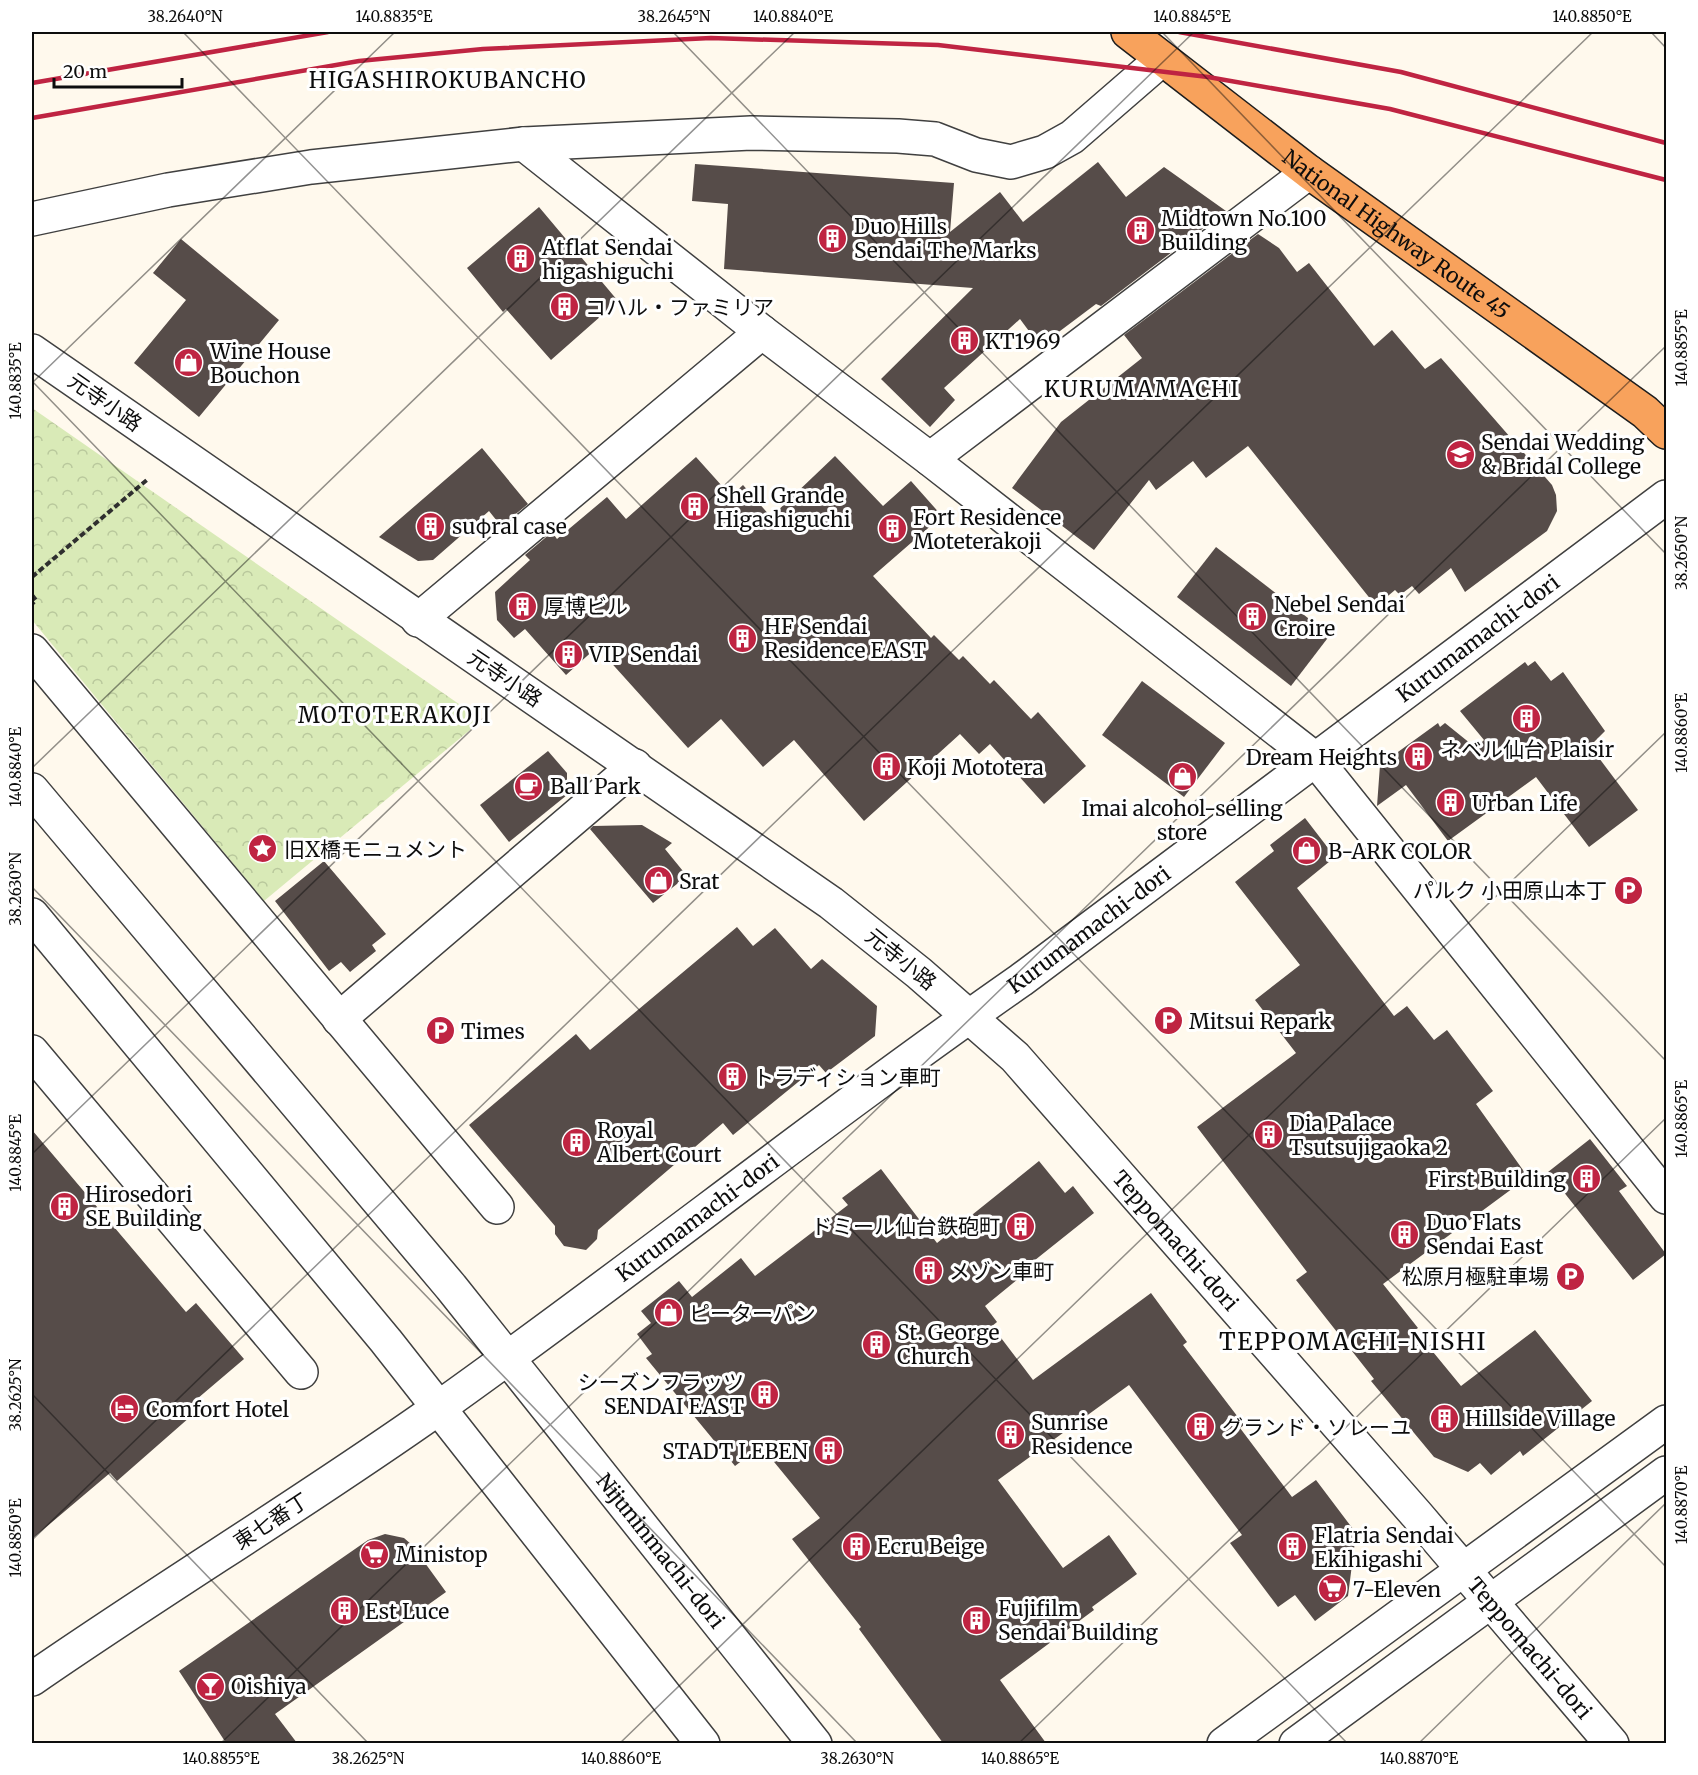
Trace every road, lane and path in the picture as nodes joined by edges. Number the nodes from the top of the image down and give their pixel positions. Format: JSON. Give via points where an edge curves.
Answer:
{"nodes":[{"id":1,"x":1128,"y":32,"type":"edge"},
{"id":2,"x":1162,"y":59,"type":"junction"},
{"id":3,"x":524,"y":144,"type":"junction"},
{"id":4,"x":1309,"y":172,"type":"junction"},
{"id":5,"x":32,"y":219,"type":"edge"},
{"id":6,"x":762,"y":332,"type":"junction"},
{"id":7,"x":32,"y":351,"type":"edge"},
{"id":8,"x":1666,"y":432,"type":"edge"},
{"id":9,"x":930,"y":459,"type":"junction"},
{"id":10,"x":151,"y":477,"type":"dead end"},
{"id":11,"x":1666,"y":497,"type":"edge"},
{"id":12,"x":32,"y":577,"type":"edge"},
{"id":13,"x":32,"y":595,"type":"edge"},
{"id":14,"x":32,"y":604,"type":"edge"},
{"id":15,"x":418,"y":620,"type":"junction"},
{"id":16,"x":32,"y":651,"type":"edge"},
{"id":17,"x":1315,"y":759,"type":"junction"},
{"id":18,"x":634,"y":766,"type":"junction"},
{"id":19,"x":32,"y":789,"type":"edge"},
{"id":20,"x":32,"y":915,"type":"edge"},
{"id":21,"x":970,"y":1016,"type":"junction"},
{"id":22,"x":339,"y":1019,"type":"junction"},
{"id":23,"x":32,"y":1052,"type":"edge"},
{"id":24,"x":1666,"y":1197,"type":"edge"},
{"id":25,"x":497,"y":1207,"type":"dead end"},
{"id":26,"x":507,"y":1357,"type":"junction"},
{"id":27,"x":301,"y":1372,"type":"dead end"},
{"id":28,"x":438,"y":1408,"type":"junction"},
{"id":29,"x":1666,"y":1422,"type":"edge"},
{"id":30,"x":1666,"y":1473,"type":"edge"},
{"id":31,"x":1462,"y":1569,"type":"junction"},
{"id":32,"x":1491,"y":1602,"type":"junction"},
{"id":33,"x":32,"y":1679,"type":"edge"},
{"id":34,"x":703,"y":1743,"type":"edge"},
{"id":35,"x":815,"y":1743,"type":"edge"},
{"id":36,"x":1224,"y":1743,"type":"edge"},
{"id":37,"x":1296,"y":1743,"type":"edge"},
{"id":38,"x":1612,"y":1743,"type":"edge"}],
"edges":[{"from":1,"to":2,"type":"highway","name":"National Highway Route 45"},
{"from":2,"to":3,"type":"street","via":[[1072,137],[1045,152],[1011,162],[976,155],[935,139],[898,136],[751,133]]},
{"from":2,"to":4,"type":"highway","name":"National Highway Route 45"},
{"from":3,"to":5,"type":"street","via":[[312,167],[168,190]]},
{"from":3,"to":6,"type":"street"},
{"from":4,"to":8,"type":"highway","name":"National Highway Route 45","via":[[1645,412]]},
{"from":4,"to":9,"type":"street"},
{"from":6,"to":9,"type":"street"},
{"from":6,"to":15,"type":"street"},
{"from":7,"to":15,"type":"street","name":"元寺小路"},
{"from":9,"to":17,"type":"street"},
{"from":10,"to":12,"type":"path"},
{"from":11,"to":17,"type":"street","name":"Kurumamachi-dori"},
{"from":13,"to":14,"type":"path","via":[[36,600]]},
{"from":15,"to":18,"type":"street","name":"元寺小路"},
{"from":16,"to":22,"type":"street"},
{"from":17,"to":21,"type":"street","name":"Kurumamachi-dori"},
{"from":17,"to":24,"type":"street"},
{"from":18,"to":21,"type":"street","name":"元寺小路","via":[[831,903]]},
{"from":18,"to":22,"type":"street"},
{"from":19,"to":26,"type":"street","name":"Nijuninmachi-dori"},
{"from":20,"to":28,"type":"street"},
{"from":21,"to":26,"type":"street","name":"Kurumamachi-dori"},
{"from":21,"to":31,"type":"street","name":"Teppomachi-dori","via":[[1015,1058]]},
{"from":22,"to":25,"type":"street"},
{"from":23,"to":27,"type":"street"},
{"from":26,"to":28,"type":"street","name":"東七番丁"},
{"from":26,"to":35,"type":"street","name":"Nijuninmachi-dori"},
{"from":28,"to":33,"type":"street","name":"東七番丁"},
{"from":28,"to":34,"type":"street"},
{"from":29,"to":31,"type":"street"},
{"from":30,"to":32,"type":"street"},
{"from":31,"to":32,"type":"street","name":"Teppomachi-dori"},
{"from":31,"to":36,"type":"street"},
{"from":32,"to":37,"type":"street"},
{"from":32,"to":38,"type":"street","name":"Teppomachi-dori"}]}
